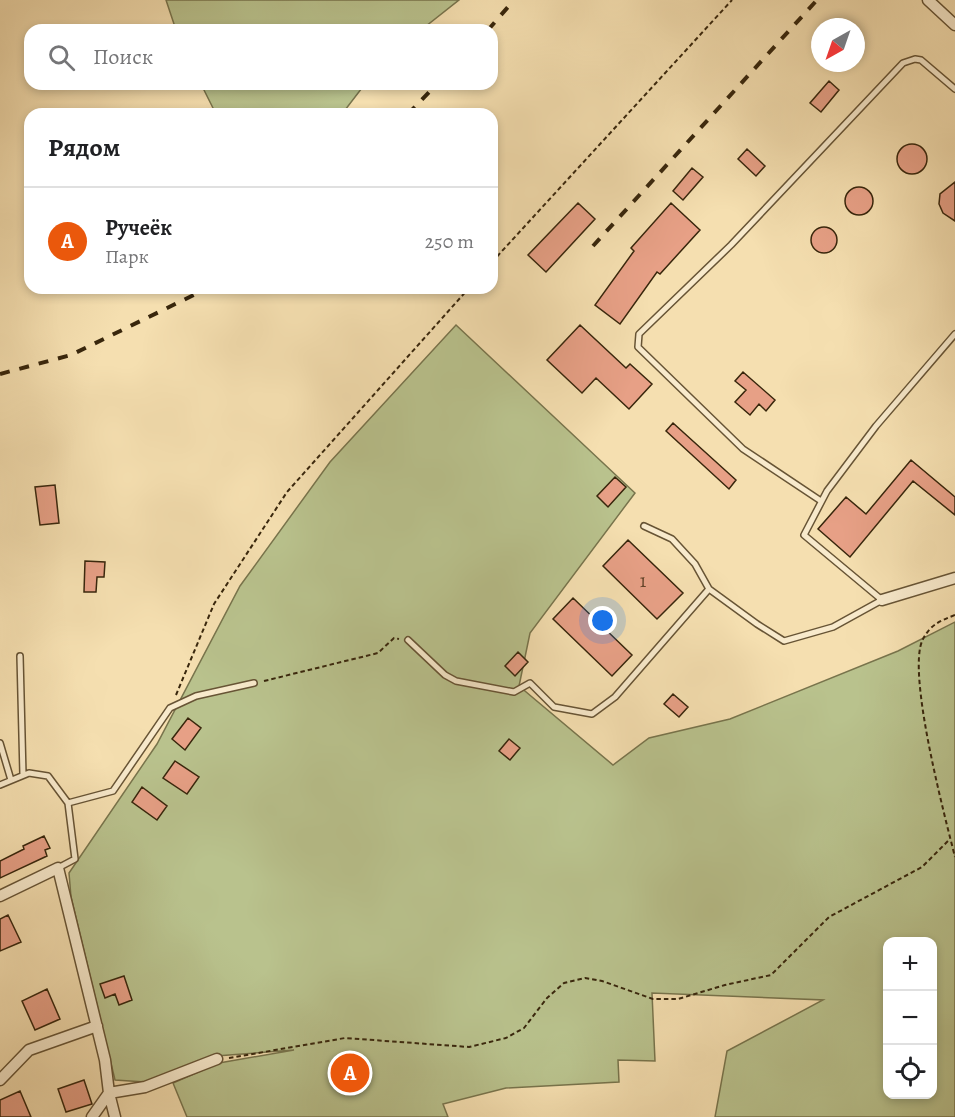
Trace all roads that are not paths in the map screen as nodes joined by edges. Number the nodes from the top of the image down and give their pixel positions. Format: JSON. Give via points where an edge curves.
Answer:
{"nodes":[{"id":1,"x":927,"y":0,"type":"edge"},
{"id":2,"x":955,"y":25,"type":"edge"},
{"id":3,"x":955,"y":89,"type":"edge"},
{"id":4,"x":955,"y":334,"type":"edge"},
{"id":5,"x":821,"y":501,"type":"junction"},
{"id":6,"x":644,"y":526,"type":"dead end"},
{"id":7,"x":955,"y":578,"type":"edge"},
{"id":8,"x":709,"y":589,"type":"junction"},
{"id":9,"x":882,"y":600,"type":"junction"},
{"id":10,"x":408,"y":640,"type":"road end"},
{"id":11,"x":20,"y":656,"type":"dead end"},
{"id":12,"x":254,"y":683,"type":"road end"},
{"id":13,"x":0,"y":743,"type":"edge"},
{"id":14,"x":22,"y":775,"type":"junction"},
{"id":15,"x":11,"y":780,"type":"junction"},
{"id":16,"x":0,"y":785,"type":"edge"},
{"id":17,"x":68,"y":803,"type":"junction"},
{"id":18,"x":58,"y":868,"type":"junction"},
{"id":19,"x":0,"y":896,"type":"edge"},
{"id":20,"x":97,"y":1026,"type":"junction"},
{"id":21,"x":217,"y":1059,"type":"road end"},
{"id":22,"x":0,"y":1080,"type":"edge"},
{"id":23,"x":109,"y":1093,"type":"junction"},
{"id":24,"x":92,"y":1117,"type":"edge"},
{"id":25,"x":115,"y":1117,"type":"edge"}],
"edges":[{"from":1,"to":2,"type":"street"},
{"from":3,"to":5,"type":"lane","via":[[921,60],[903,63],[731,245],[639,334],[639,347],[743,449]]},
{"from":4,"to":5,"type":"lane","via":[[876,426]]},
{"from":5,"to":9,"type":"lane","via":[[804,535]]},
{"from":6,"to":8,"type":"lane","via":[[672,538]]},
{"from":7,"to":9,"type":"street"},
{"from":8,"to":9,"type":"lane","via":[[784,641],[833,627]]},
{"from":8,"to":10,"type":"lane","via":[[615,697],[592,714],[554,706],[530,682],[514,692],[456,681]]},
{"from":11,"to":14,"type":"lane"},
{"from":12,"to":17,"type":"lane","via":[[196,696],[170,708],[113,791]]},
{"from":13,"to":15,"type":"lane"},
{"from":14,"to":15,"type":"lane"},
{"from":14,"to":17,"type":"lane","via":[[48,776]]},
{"from":15,"to":16,"type":"lane"},
{"from":17,"to":18,"type":"lane","via":[[75,859]]},
{"from":18,"to":19,"type":"street"},
{"from":18,"to":20,"type":"street"},
{"from":20,"to":22,"type":"street","via":[[29,1050]]},
{"from":20,"to":23,"type":"street"},
{"from":21,"to":23,"type":"street","via":[[145,1087]]},
{"from":23,"to":24,"type":"street"},
{"from":23,"to":25,"type":"street"}]}
